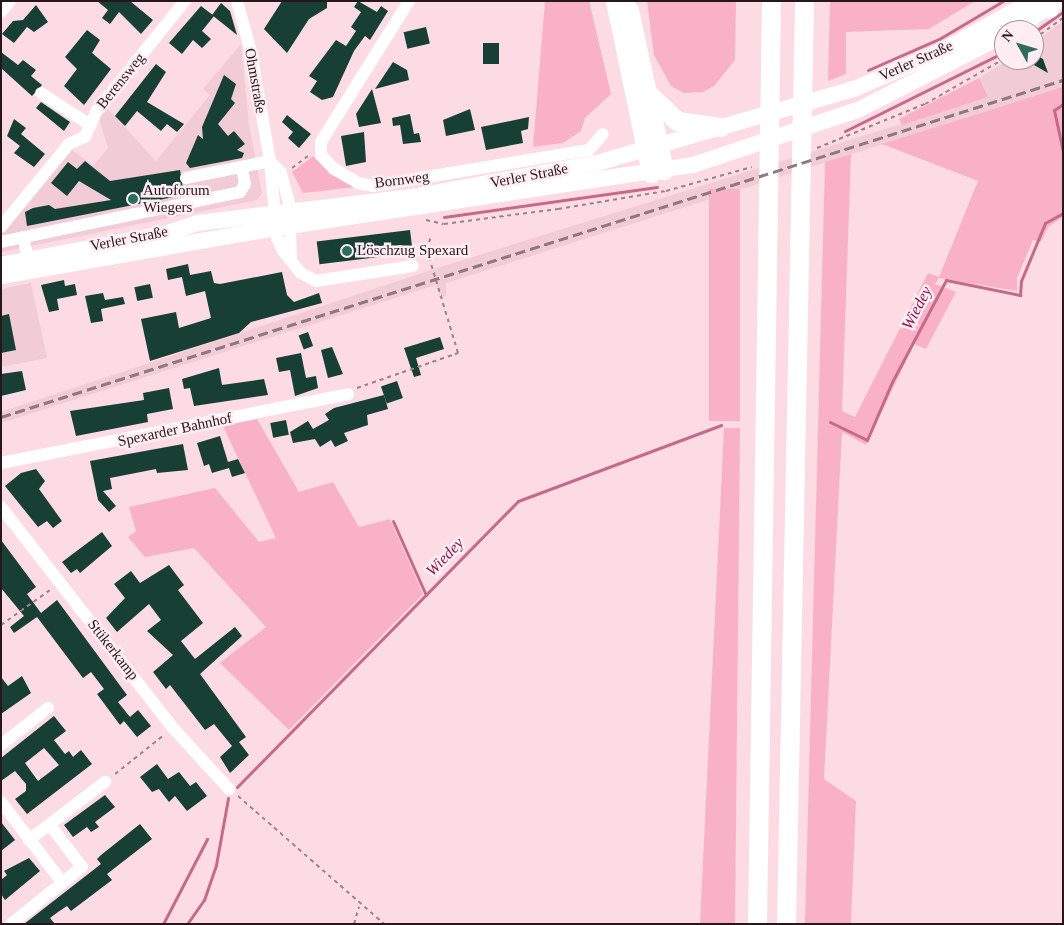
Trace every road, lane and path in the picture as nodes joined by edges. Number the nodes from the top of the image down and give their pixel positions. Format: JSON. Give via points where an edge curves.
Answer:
{"nodes":[{"id":1,"x":10,"y":1,"type":"edge"},
{"id":2,"x":186,"y":1,"type":"edge"},
{"id":3,"x":237,"y":1,"type":"edge"},
{"id":4,"x":409,"y":1,"type":"edge"},
{"id":5,"x":615,"y":1,"type":"edge"},
{"id":6,"x":627,"y":1,"type":"edge"},
{"id":7,"x":805,"y":1,"type":"edge"},
{"id":8,"x":771,"y":2,"type":"edge"},
{"id":9,"x":1040,"y":7,"type":"edge"},
{"id":10,"x":1,"y":12,"type":"edge"},
{"id":11,"x":1024,"y":20,"type":"edge"},
{"id":12,"x":1038,"y":20,"type":"edge"},
{"id":13,"x":994,"y":39,"type":"edge"},
{"id":14,"x":648,"y":92,"type":"junction"},
{"id":15,"x":41,"y":93,"type":"dead end"},
{"id":16,"x":90,"y":125,"type":"junction"},
{"id":17,"x":721,"y":127,"type":"junction"},
{"id":18,"x":603,"y":134,"type":"dead end"},
{"id":19,"x":652,"y":148,"type":"junction"},
{"id":20,"x":319,"y":150,"type":"junction"},
{"id":21,"x":270,"y":161,"type":"junction"},
{"id":22,"x":242,"y":168,"type":"junction"},
{"id":23,"x":288,"y":170,"type":"dead end"},
{"id":24,"x":657,"y":171,"type":"junction"},
{"id":25,"x":186,"y":178,"type":"dead end"},
{"id":26,"x":292,"y":219,"type":"junction"},
{"id":27,"x":275,"y":221,"type":"junction"},
{"id":28,"x":1,"y":227,"type":"edge"},
{"id":29,"x":431,"y":236,"type":"dead end"},
{"id":30,"x":23,"y":237,"type":"junction"},
{"id":31,"x":1,"y":242,"type":"edge"},
{"id":32,"x":291,"y":258,"type":"junction"},
{"id":33,"x":28,"y":259,"type":"junction"},
{"id":34,"x":1,"y":265,"type":"edge"},
{"id":35,"x":413,"y":266,"type":"dead end"},
{"id":36,"x":1,"y":276,"type":"edge"},
{"id":37,"x":348,"y":394,"type":"joint"},
{"id":38,"x":1,"y":463,"type":"edge"},
{"id":39,"x":1,"y":508,"type":"edge"},
{"id":40,"x":60,"y":582,"type":"junction"},
{"id":41,"x":1,"y":625,"type":"edge"},
{"id":42,"x":48,"y":708,"type":"dead end"},
{"id":43,"x":173,"y":728,"type":"junction"},
{"id":44,"x":1,"y":745,"type":"edge"},
{"id":45,"x":105,"y":782,"type":"joint"},
{"id":46,"x":229,"y":789,"type":"joint"},
{"id":47,"x":3,"y":810,"type":"edge"},
{"id":48,"x":50,"y":825,"type":"junction"},
{"id":49,"x":29,"y":840,"type":"junction"},
{"id":50,"x":62,"y":882,"type":"junction"},
{"id":51,"x":360,"y":907,"type":"junction"},
{"id":52,"x":11,"y":924,"type":"edge"},
{"id":53,"x":354,"y":924,"type":"edge"},
{"id":54,"x":384,"y":924,"type":"edge"},
{"id":55,"x":757,"y":924,"type":"edge"},
{"id":56,"x":786,"y":924,"type":"edge"}],
"edges":[{"from":1,"to":10,"type":"street"},
{"from":2,"to":16,"type":"street","name":"Berensweg","via":[[97,110]]},
{"from":3,"to":21,"type":"street","name":"Ohmstraße","via":[[251,52]]},
{"from":4,"to":20,"type":"street"},
{"from":5,"to":19,"type":"highway"},
{"from":6,"to":14,"type":"highway"},
{"from":7,"to":56,"type":"highway"},
{"from":8,"to":55,"type":"highway"},
{"from":9,"to":11,"type":"main road"},
{"from":9,"to":12,"type":"path"},
{"from":9,"to":17,"type":"main road","name":"Verler Straße","via":[[854,89]]},
{"from":13,"to":24,"type":"main road","name":"Verler Straße","via":[[827,123]]},
{"from":14,"to":17,"type":"highway","via":[[676,121]]},
{"from":14,"to":19,"type":"highway"},
{"from":15,"to":16,"type":"street"},
{"from":16,"to":28,"type":"street","name":"Berensweg","via":[[85,137],[69,144]]},
{"from":17,"to":19,"type":"main road","name":"Verler Straße"},
{"from":18,"to":20,"type":"street","name":"Bornweg","via":[[589,150],[373,186],[349,178]]},
{"from":19,"to":24,"type":"highway"},
{"from":19,"to":26,"type":"main road","name":"Verler Straße","via":[[531,177]]},
{"from":20,"to":23,"type":"path"},
{"from":21,"to":22,"type":"street"},
{"from":21,"to":26,"type":"street","name":"Ohmstraße","via":[[281,173]]},
{"from":21,"to":27,"type":"street","name":"Ohmstraße"},
{"from":22,"to":25,"type":"street"},
{"from":22,"to":30,"type":"street","via":[[245,184],[240,192]]},
{"from":24,"to":26,"type":"main road","name":"Verler Straße"},
{"from":26,"to":27,"type":"main road","name":"Verler Straße"},
{"from":26,"to":32,"type":"street","name":"Ohmstraße"},
{"from":27,"to":32,"type":"street","name":"Ohmstraße","via":[[283,252]]},
{"from":27,"to":33,"type":"main road","name":"Verler Straße","via":[[198,223],[164,234]]},
{"from":27,"to":36,"type":"main road","name":"Verler Straße"},
{"from":29,"to":37,"type":"path","via":[[427,250],[458,353],[363,384]]},
{"from":30,"to":31,"type":"street"},
{"from":30,"to":33,"type":"street"},
{"from":32,"to":35,"type":"street","name":"Ohmstraße","via":[[300,273],[316,281]]},
{"from":33,"to":34,"type":"main road","name":"Verler Straße"},
{"from":37,"to":38,"type":"street","name":"Spexarder Bahnhof"},
{"from":39,"to":40,"type":"street","name":"Stükerkamp"},
{"from":40,"to":41,"type":"path"},
{"from":40,"to":43,"type":"street","name":"Stükerkamp"},
{"from":42,"to":44,"type":"street"},
{"from":43,"to":45,"type":"path"},
{"from":43,"to":46,"type":"street","name":"Stükerkamp"},
{"from":45,"to":48,"type":"street"},
{"from":46,"to":51,"type":"path"},
{"from":47,"to":49,"type":"street"},
{"from":48,"to":49,"type":"street"},
{"from":48,"to":50,"type":"street","via":[[82,867]]},
{"from":49,"to":50,"type":"street"},
{"from":50,"to":52,"type":"street"},
{"from":51,"to":53,"type":"path"},
{"from":51,"to":54,"type":"path"}]}
